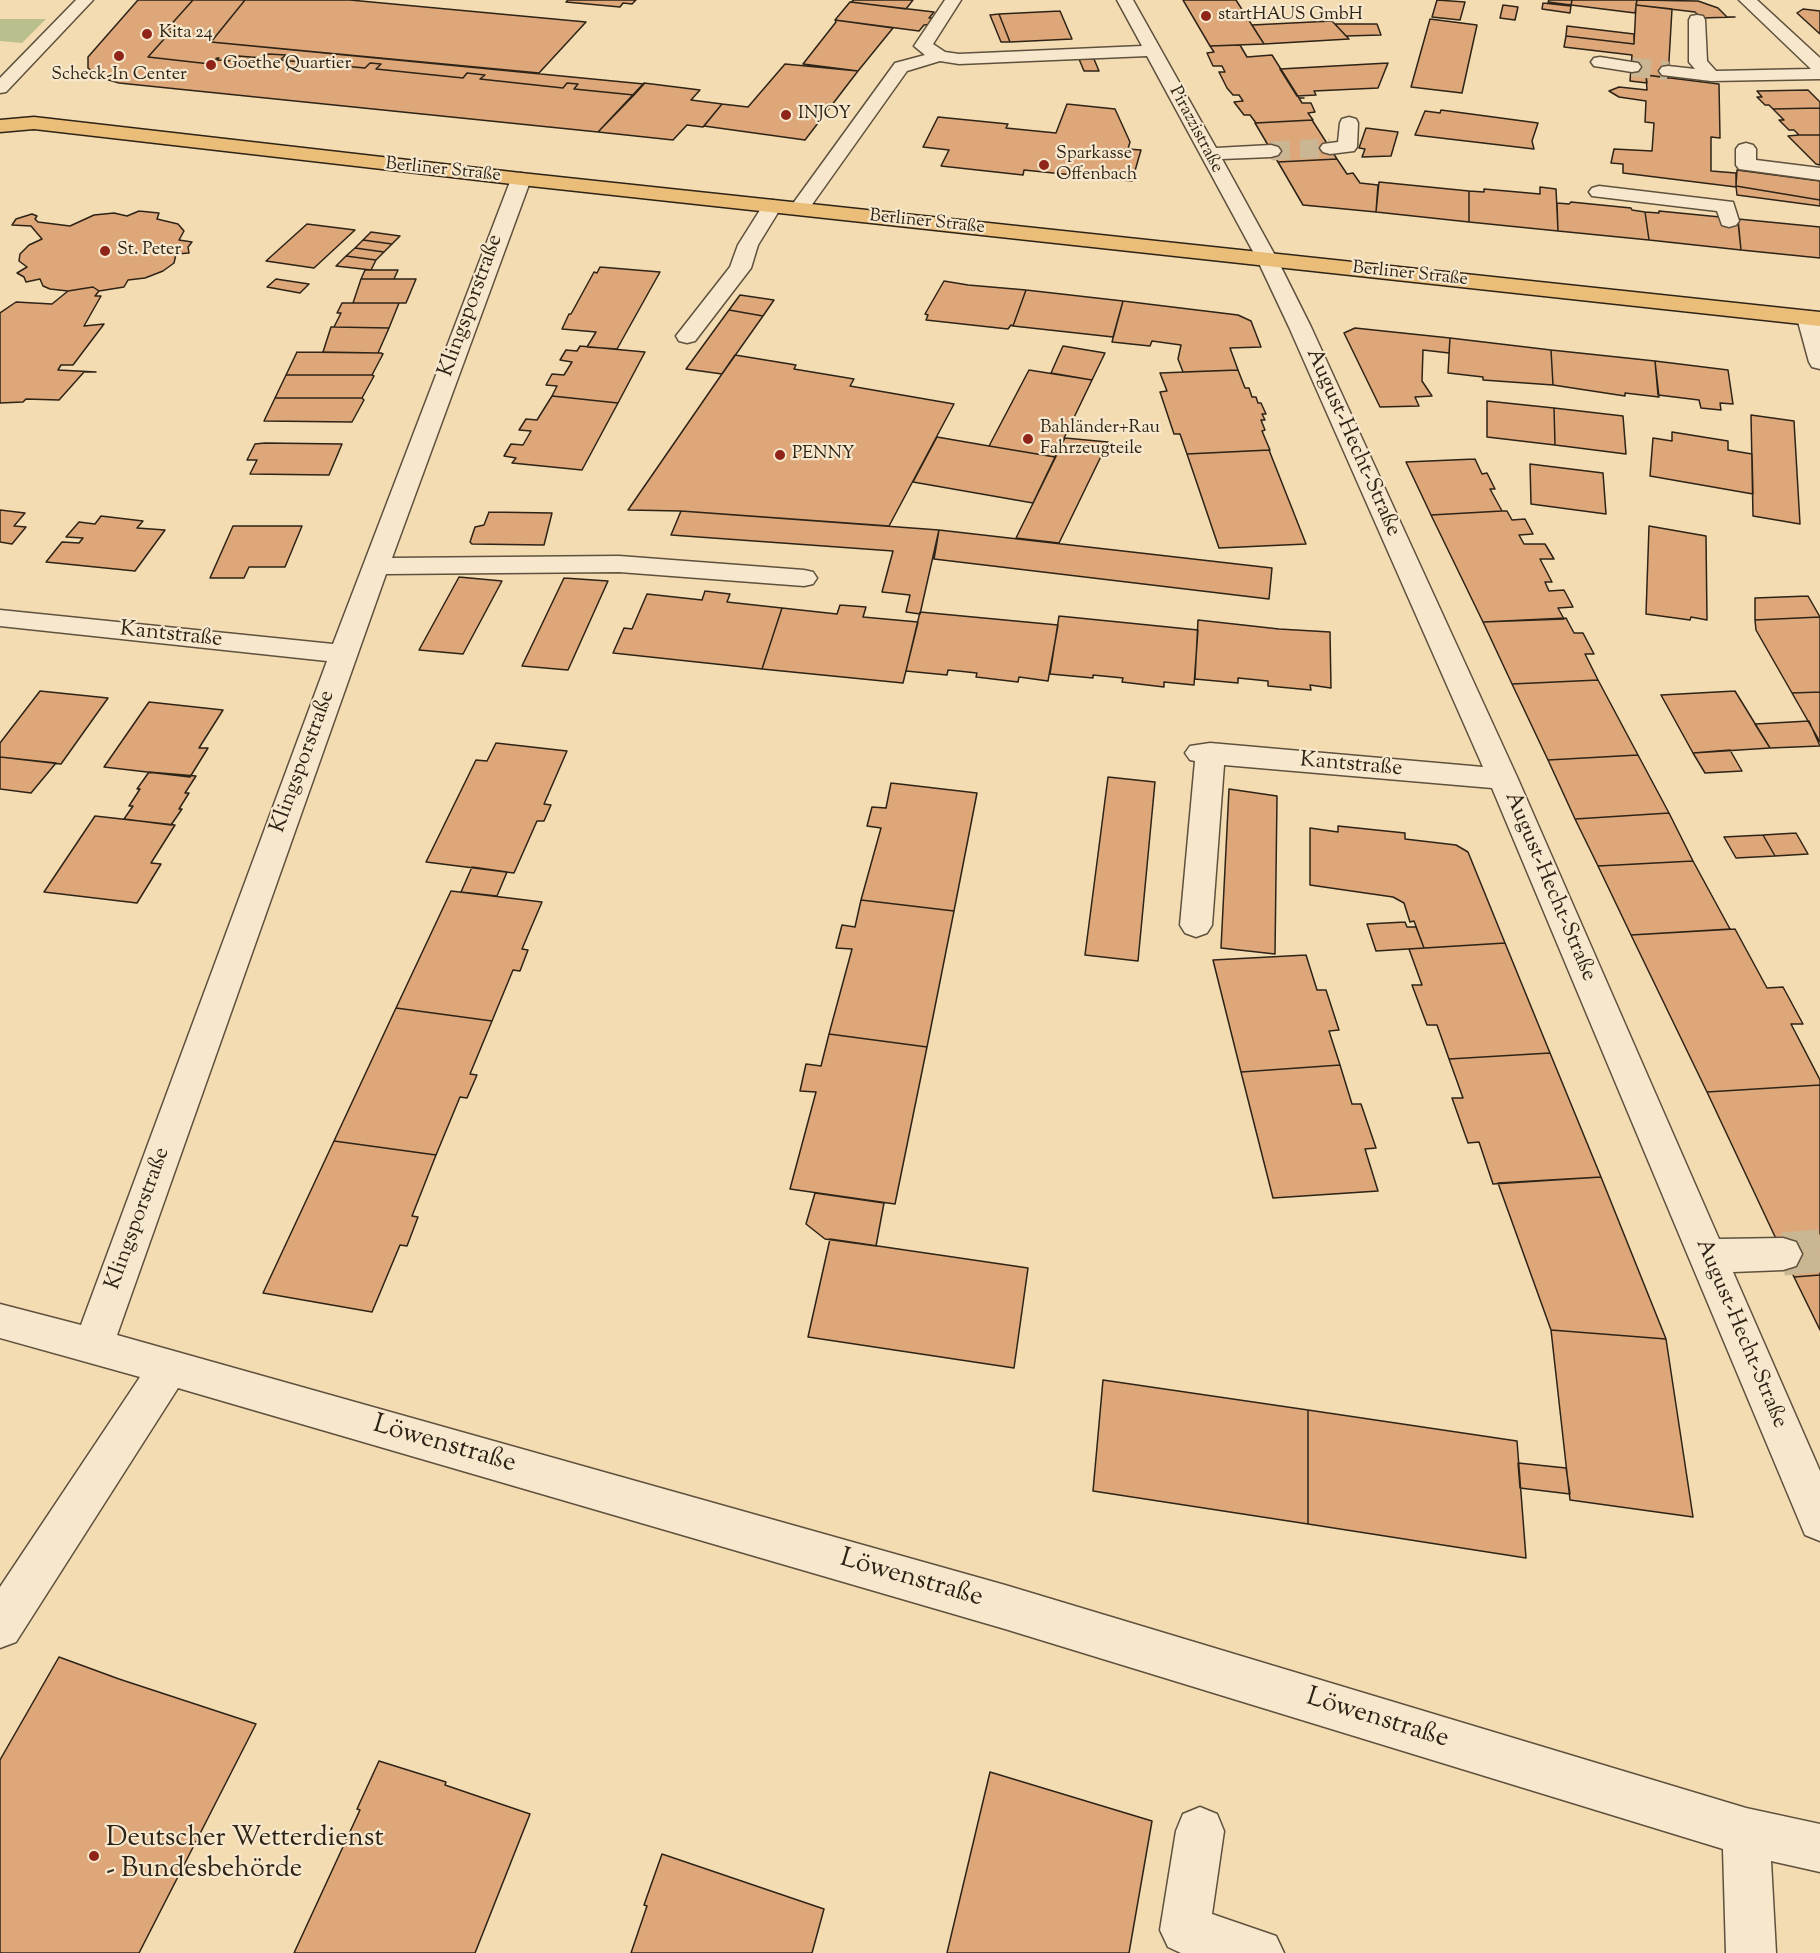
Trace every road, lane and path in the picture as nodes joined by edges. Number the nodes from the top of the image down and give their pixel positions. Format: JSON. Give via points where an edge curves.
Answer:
{"nodes":[{"id":1,"x":85,"y":0,"type":"edge"},
{"id":2,"x":953,"y":0,"type":"edge"},
{"id":3,"x":1125,"y":0,"type":"edge"},
{"id":4,"x":1747,"y":0,"type":"edge"},
{"id":5,"x":1697,"y":20,"type":"dead end"},
{"id":6,"x":1153,"y":51,"type":"junction"},
{"id":7,"x":940,"y":56,"type":"junction"},
{"id":8,"x":1600,"y":62,"type":"dead end"},
{"id":9,"x":1632,"y":67,"type":"tunnel mouth"},
{"id":10,"x":1820,"y":68,"type":"edge"},
{"id":11,"x":1668,"y":71,"type":"tunnel mouth"},
{"id":12,"x":1820,"y":74,"type":"edge"},
{"id":13,"x":1710,"y":76,"type":"junction"},
{"id":14,"x":0,"y":88,"type":"edge"},
{"id":15,"x":0,"y":99,"type":"edge"},
{"id":16,"x":34,"y":123,"type":"junction"},
{"id":17,"x":1350,"y":123,"type":"dead end"},
{"id":18,"x":0,"y":126,"type":"edge"},
{"id":19,"x":1330,"y":148,"type":"tunnel mouth"},
{"id":20,"x":1746,"y":149,"type":"dead end"},
{"id":21,"x":1271,"y":151,"type":"tunnel mouth"},
{"id":22,"x":1208,"y":154,"type":"junction"},
{"id":23,"x":1820,"y":174,"type":"edge"},
{"id":24,"x":521,"y":179,"type":"junction"},
{"id":25,"x":1599,"y":192,"type":"dead end"},
{"id":26,"x":772,"y":206,"type":"junction"},
{"id":27,"x":799,"y":209,"type":"junction"},
{"id":28,"x":1729,"y":221,"type":"dead end"},
{"id":29,"x":1267,"y":259,"type":"junction"},
{"id":30,"x":1814,"y":318,"type":"edge"},
{"id":31,"x":687,"y":336,"type":"dead end"},
{"id":32,"x":1820,"y":362,"type":"edge"},
{"id":33,"x":376,"y":566,"type":"junction"},
{"id":34,"x":804,"y":578,"type":"dead end"},
{"id":35,"x":0,"y":618,"type":"edge"},
{"id":36,"x":343,"y":654,"type":"junction"},
{"id":37,"x":1503,"y":779,"type":"junction"},
{"id":38,"x":1196,"y":925,"type":"dead end"},
{"id":39,"x":1783,"y":1254,"type":"tunnel mouth"},
{"id":40,"x":1707,"y":1256,"type":"junction"},
{"id":41,"x":0,"y":1322,"type":"edge"},
{"id":42,"x":93,"y":1347,"type":"junction"},
{"id":43,"x":169,"y":1367,"type":"junction"},
{"id":44,"x":1820,"y":1520,"type":"edge"},
{"id":45,"x":0,"y":1626,"type":"edge"},
{"id":46,"x":1200,"y":1831,"type":"dead end"},
{"id":47,"x":1746,"y":1832,"type":"junction"},
{"id":48,"x":1820,"y":1848,"type":"edge"},
{"id":49,"x":1259,"y":1953,"type":"edge"},
{"id":50,"x":1751,"y":1953,"type":"edge"}],
"edges":[{"from":1,"to":14,"type":"street"},
{"from":2,"to":7,"type":"street","via":[[923,46]]},
{"from":3,"to":6,"type":"street","name":"Pirazzistraße"},
{"from":4,"to":10,"type":"street"},
{"from":5,"to":13,"type":"street","via":[[1698,62]]},
{"from":6,"to":7,"type":"street","via":[[959,59]]},
{"from":6,"to":22,"type":"street","name":"Pirazzistraße"},
{"from":7,"to":27,"type":"street","via":[[901,67]]},
{"from":8,"to":9,"type":"street"},
{"from":11,"to":13,"type":"street"},
{"from":12,"to":13,"type":"street"},
{"from":15,"to":16,"type":"main road","name":"Berliner Straße"},
{"from":16,"to":18,"type":"main road","name":"Berliner Straße"},
{"from":16,"to":24,"type":"main road","name":"Berliner Straße"},
{"from":17,"to":19,"type":"street","via":[[1347,147]]},
{"from":20,"to":23,"type":"street","via":[[1746,165]]},
{"from":21,"to":22,"type":"street"},
{"from":22,"to":29,"type":"street","name":"Pirazzistraße"},
{"from":24,"to":26,"type":"main road","name":"Berliner Straße"},
{"from":24,"to":33,"type":"street","name":"Klingsporstraße"},
{"from":25,"to":28,"type":"street","via":[[1726,206]]},
{"from":26,"to":27,"type":"main road","name":"Berliner Straße"},
{"from":26,"to":31,"type":"street","via":[[748,245],[740,268]]},
{"from":27,"to":29,"type":"main road","name":"Berliner Straße"},
{"from":29,"to":30,"type":"main road","name":"Berliner Straße"},
{"from":29,"to":37,"type":"street","name":"August-Hecht-Straße"},
{"from":30,"to":32,"type":"street"},
{"from":33,"to":34,"type":"street","via":[[619,564]]},
{"from":33,"to":36,"type":"street","name":"Klingsporstraße"},
{"from":35,"to":36,"type":"street","name":"Kantstraße"},
{"from":36,"to":42,"type":"street","name":"Klingsporstraße"},
{"from":37,"to":38,"type":"street","name":"Kantstraße","via":[[1205,753]]},
{"from":37,"to":40,"type":"street","name":"August-Hecht-Straße"},
{"from":39,"to":40,"type":"street"},
{"from":40,"to":44,"type":"street","name":"August-Hecht-Straße"},
{"from":41,"to":42,"type":"street","name":"Löwenstraße"},
{"from":42,"to":43,"type":"street","name":"Löwenstraße"},
{"from":43,"to":45,"type":"street"},
{"from":43,"to":47,"type":"street","name":"Löwenstraße","via":[[1005,1607]]},
{"from":46,"to":49,"type":"street","via":[[1185,1930]]},
{"from":47,"to":48,"type":"street","name":"Löwenstraße"},
{"from":47,"to":50,"type":"street"}]}
